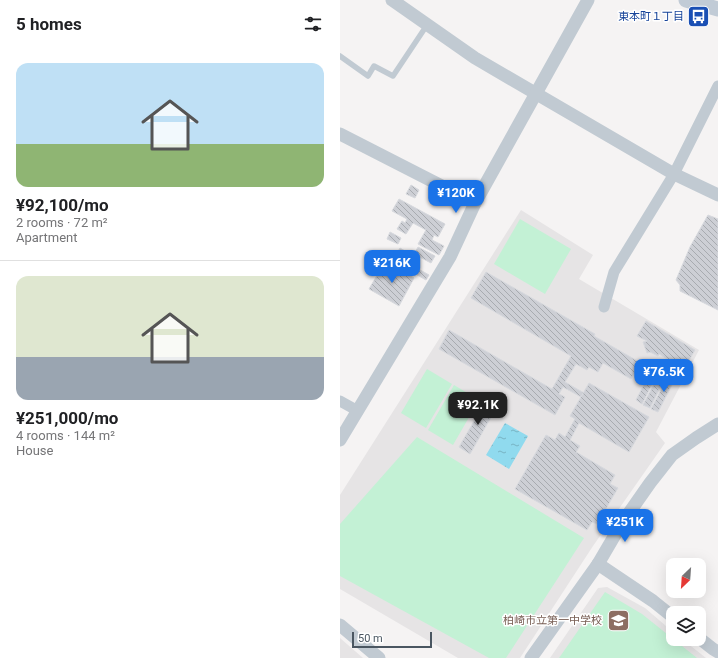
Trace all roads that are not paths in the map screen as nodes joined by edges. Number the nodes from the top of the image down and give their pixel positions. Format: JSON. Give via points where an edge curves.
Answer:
{"nodes":[{"id":1,"x":392,"y":0,"type":"edge"},
{"id":2,"x":588,"y":0,"type":"edge"},
{"id":3,"x":686,"y":0,"type":"edge"},
{"id":4,"x":718,"y":9,"type":"edge"},
{"id":5,"x":427,"y":25,"type":"junction"},
{"id":6,"x":340,"y":56,"type":"edge"},
{"id":7,"x":718,"y":86,"type":"edge"},
{"id":8,"x":536,"y":94,"type":"junction"},
{"id":9,"x":340,"y":134,"type":"edge"},
{"id":10,"x":674,"y":174,"type":"junction"},
{"id":11,"x":718,"y":195,"type":"edge"},
{"id":12,"x":475,"y":203,"type":"junction"},
{"id":13,"x":604,"y":307,"type":"dead end"},
{"id":14,"x":340,"y":401,"type":"edge"},
{"id":15,"x":358,"y":411,"type":"junction"},
{"id":16,"x":718,"y":424,"type":"edge"},
{"id":17,"x":341,"y":438,"type":"edge"},
{"id":18,"x":598,"y":564,"type":"junction"},
{"id":19,"x":666,"y":611,"type":"edge"},
{"id":20,"x":340,"y":625,"type":"edge"},
{"id":21,"x":706,"y":644,"type":"edge"},
{"id":22,"x":718,"y":652,"type":"edge"},
{"id":23,"x":379,"y":658,"type":"edge"},
{"id":24,"x":530,"y":658,"type":"edge"}],
"edges":[{"from":1,"to":5,"type":"street"},
{"from":2,"to":8,"type":"street"},
{"from":3,"to":4,"type":"main road"},
{"from":5,"to":6,"type":"lane","via":[[393,76],[374,66],[368,76]]},
{"from":5,"to":8,"type":"street","via":[[475,58]]},
{"from":7,"to":10,"type":"street"},
{"from":8,"to":10,"type":"street"},
{"from":8,"to":12,"type":"street"},
{"from":9,"to":12,"type":"street"},
{"from":10,"to":11,"type":"street"},
{"from":10,"to":13,"type":"street","via":[[614,272]]},
{"from":12,"to":15,"type":"street","via":[[450,257]]},
{"from":14,"to":15,"type":"street"},
{"from":15,"to":17,"type":"street"},
{"from":16,"to":18,"type":"street","via":[[672,455],[622,523]]},
{"from":18,"to":19,"type":"street"},
{"from":18,"to":24,"type":"street"},
{"from":20,"to":23,"type":"street"},
{"from":21,"to":22,"type":"street"}]}
